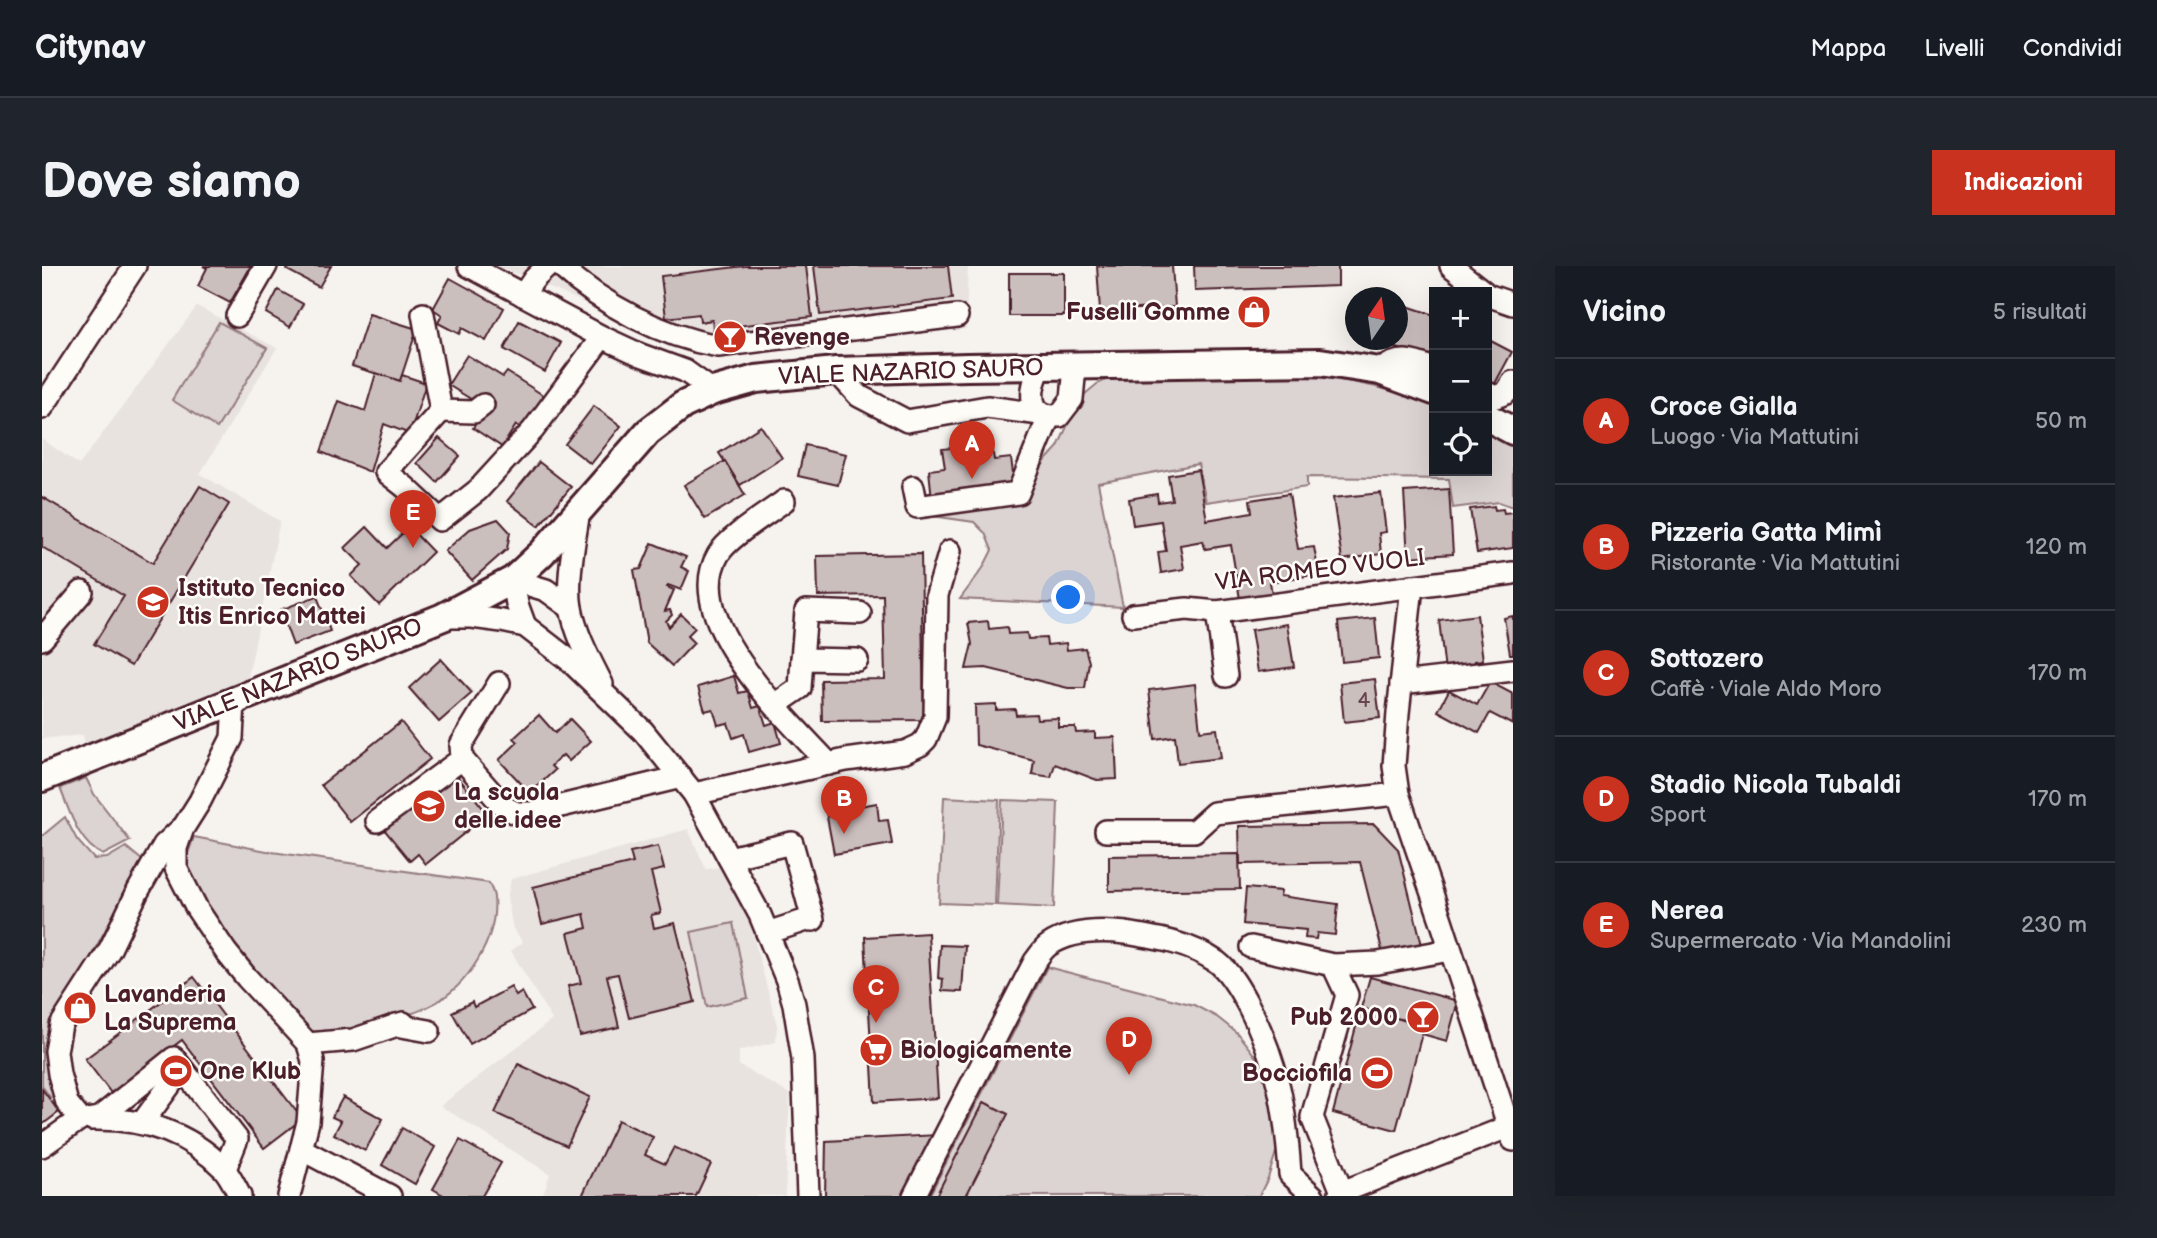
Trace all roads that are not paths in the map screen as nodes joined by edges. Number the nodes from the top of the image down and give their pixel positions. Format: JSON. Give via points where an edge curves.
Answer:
{"nodes":[{"id":1,"x":135,"y":266,"type":"edge"},
{"id":2,"x":266,"y":266,"type":"edge"},
{"id":3,"x":469,"y":266,"type":"edge"},
{"id":4,"x":548,"y":266,"type":"edge"},
{"id":5,"x":560,"y":266,"type":"edge"},
{"id":6,"x":1451,"y":266,"type":"edge"},
{"id":7,"x":1477,"y":287,"type":"edge"},
{"id":8,"x":523,"y":295,"type":"junction"},
{"id":9,"x":1492,"y":296,"type":"edge"},
{"id":10,"x":1513,"y":304,"type":"edge"},
{"id":11,"x":423,"y":314,"type":"dead end"},
{"id":12,"x":237,"y":316,"type":"dead end"},
{"id":13,"x":957,"y":316,"type":"dead end"},
{"id":14,"x":602,"y":337,"type":"junction"},
{"id":15,"x":1041,"y":367,"type":"junction"},
{"id":16,"x":1076,"y":367,"type":"junction"},
{"id":17,"x":1429,"y":367,"type":"edge"},
{"id":18,"x":1380,"y":370,"type":"junction"},
{"id":19,"x":836,"y":371,"type":"junction"},
{"id":20,"x":1513,"y":382,"type":"edge"},
{"id":21,"x":1429,"y":389,"type":"edge"},
{"id":22,"x":713,"y":391,"type":"junction"},
{"id":23,"x":1492,"y":395,"type":"edge"},
{"id":24,"x":483,"y":405,"type":"dead end"},
{"id":25,"x":42,"y":408,"type":"edge"},
{"id":26,"x":441,"y":411,"type":"junction"},
{"id":27,"x":1044,"y":415,"type":"junction"},
{"id":28,"x":1492,"y":420,"type":"edge"},
{"id":29,"x":1513,"y":431,"type":"edge"},
{"id":30,"x":913,"y":487,"type":"dead end"},
{"id":31,"x":784,"y":501,"type":"dead end"},
{"id":32,"x":579,"y":510,"type":"junction"},
{"id":33,"x":950,"y":551,"type":"dead end"},
{"id":34,"x":1513,"y":573,"type":"edge"},
{"id":35,"x":513,"y":580,"type":"junction"},
{"id":36,"x":1412,"y":586,"type":"junction"},
{"id":37,"x":82,"y":593,"type":"dead end"},
{"id":38,"x":571,"y":608,"type":"junction"},
{"id":39,"x":1217,"y":612,"type":"junction"},
{"id":40,"x":860,"y":613,"type":"dead end"},
{"id":41,"x":1133,"y":615,"type":"dead end"},
{"id":42,"x":443,"y":617,"type":"junction"},
{"id":43,"x":525,"y":626,"type":"junction"},
{"id":44,"x":42,"y":639,"type":"edge"},
{"id":45,"x":802,"y":659,"type":"junction"},
{"id":46,"x":857,"y":660,"type":"dead end"},
{"id":47,"x":1513,"y":670,"type":"edge"},
{"id":48,"x":1226,"y":676,"type":"dead end"},
{"id":49,"x":499,"y":683,"type":"dead end"},
{"id":50,"x":1401,"y":684,"type":"junction"},
{"id":51,"x":608,"y":696,"type":"junction"},
{"id":52,"x":234,"y":701,"type":"junction"},
{"id":53,"x":775,"y":705,"type":"junction"},
{"id":54,"x":462,"y":760,"type":"junction"},
{"id":55,"x":829,"y":764,"type":"junction"},
{"id":56,"x":43,"y":777,"type":"edge"},
{"id":57,"x":681,"y":777,"type":"junction"},
{"id":58,"x":694,"y":794,"type":"junction"},
{"id":59,"x":1398,"y":794,"type":"junction"},
{"id":60,"x":376,"y":821,"type":"dead end"},
{"id":61,"x":183,"y":828,"type":"junction"},
{"id":62,"x":1106,"y":831,"type":"dead end"},
{"id":63,"x":729,"y":858,"type":"junction"},
{"id":64,"x":767,"y":933,"type":"junction"},
{"id":65,"x":1251,"y":947,"type":"dead end"},
{"id":66,"x":1450,"y":950,"type":"junction"},
{"id":67,"x":1333,"y":965,"type":"junction"},
{"id":68,"x":429,"y":1031,"type":"dead end"},
{"id":69,"x":308,"y":1044,"type":"junction"},
{"id":70,"x":178,"y":1074,"type":"dead end"},
{"id":71,"x":89,"y":1119,"type":"junction"},
{"id":72,"x":142,"y":1123,"type":"junction"},
{"id":73,"x":1510,"y":1133,"type":"edge"},
{"id":74,"x":42,"y":1146,"type":"edge"},
{"id":75,"x":301,"y":1149,"type":"junction"},
{"id":76,"x":225,"y":1169,"type":"junction"},
{"id":77,"x":1341,"y":1194,"type":"edge"},
{"id":78,"x":240,"y":1196,"type":"edge"},
{"id":79,"x":289,"y":1196,"type":"edge"},
{"id":80,"x":390,"y":1196,"type":"edge"},
{"id":81,"x":808,"y":1196,"type":"edge"},
{"id":82,"x":914,"y":1196,"type":"edge"},
{"id":83,"x":1312,"y":1196,"type":"edge"}],
"edges":[{"from":1,"to":25,"type":"street"},
{"from":2,"to":12,"type":"street"},
{"from":3,"to":8,"type":"street"},
{"from":4,"to":8,"type":"street"},
{"from":5,"to":13,"type":"street","via":[[592,293],[642,320],[718,346]]},
{"from":6,"to":7,"type":"street"},
{"from":8,"to":14,"type":"street"},
{"from":9,"to":10,"type":"street"},
{"from":11,"to":26,"type":"street"},
{"from":14,"to":22,"type":"street","via":[[685,371]]},
{"from":14,"to":26,"type":"street","via":[[533,430],[478,490],[440,520],[386,472]]},
{"from":15,"to":16,"type":"main road","name":"VIALE NAZARIO SAURO"},
{"from":15,"to":19,"type":"main road","name":"VIALE NAZARIO SAURO"},
{"from":15,"to":27,"type":"street","via":[[1031,392]]},
{"from":16,"to":18,"type":"main road","name":"VIALE NAZARIO SAURO","via":[[1320,362]]},
{"from":16,"to":27,"type":"street","via":[[1072,399],[1059,416]]},
{"from":17,"to":18,"type":"street","via":[[1411,361],[1391,362]]},
{"from":18,"to":21,"type":"main road","name":"VIALE NAZARIO SAURO"},
{"from":19,"to":22,"type":"main road","name":"VIALE NAZARIO SAURO","via":[[756,379]]},
{"from":19,"to":27,"type":"street","via":[[859,396],[907,421],[987,407]]},
{"from":20,"to":23,"type":"street","via":[[1506,393]]},
{"from":22,"to":32,"type":"main road","name":"VIALE NAZARIO SAURO","via":[[683,405],[648,432]]},
{"from":24,"to":26,"type":"street","via":[[474,412]]},
{"from":27,"to":30,"type":"street","via":[[1018,493],[916,507]]},
{"from":28,"to":29,"type":"main road"},
{"from":31,"to":53,"type":"street","via":[[719,552],[710,578],[713,611],[720,628]]},
{"from":32,"to":35,"type":"main road","name":"VIALE NAZARIO SAURO"},
{"from":32,"to":38,"type":"street","via":[[571,564]]},
{"from":33,"to":55,"type":"street","via":[[937,595],[936,706],[930,733],[920,745],[905,752]]},
{"from":34,"to":36,"type":"street","name":"VIA ROMEO VUOLI"},
{"from":35,"to":38,"type":"street","via":[[546,590]]},
{"from":35,"to":42,"type":"main road","name":"VIALE NAZARIO SAURO"},
{"from":35,"to":43,"type":"street"},
{"from":36,"to":39,"type":"street","name":"VIA ROMEO VUOLI"},
{"from":36,"to":50,"type":"street"},
{"from":37,"to":44,"type":"street"},
{"from":38,"to":51,"type":"street"},
{"from":39,"to":41,"type":"street","name":"VIA ROMEO VUOLI","via":[[1186,609]]},
{"from":39,"to":48,"type":"street"},
{"from":40,"to":45,"type":"street","via":[[806,611]]},
{"from":42,"to":43,"type":"street"},
{"from":42,"to":52,"type":"main road","name":"VIALE NAZARIO SAURO"},
{"from":43,"to":51,"type":"street"},
{"from":45,"to":46,"type":"street"},
{"from":45,"to":53,"type":"street","via":[[800,688]]},
{"from":47,"to":50,"type":"street"},
{"from":49,"to":54,"type":"street","via":[[461,745]]},
{"from":50,"to":59,"type":"street","via":[[1394,766]]},
{"from":51,"to":57,"type":"street"},
{"from":52,"to":56,"type":"main road","name":"VIALE NAZARIO SAURO"},
{"from":52,"to":61,"type":"street","via":[[232,738]]},
{"from":53,"to":55,"type":"street"},
{"from":54,"to":57,"type":"street","via":[[504,807],[516,814]]},
{"from":54,"to":60,"type":"street"},
{"from":55,"to":58,"type":"street"},
{"from":57,"to":58,"type":"street"},
{"from":58,"to":63,"type":"street"},
{"from":59,"to":62,"type":"street","via":[[1214,813],[1194,831]]},
{"from":59,"to":66,"type":"street"},
{"from":61,"to":69,"type":"street","via":[[176,868],[197,909],[247,978]]},
{"from":61,"to":71,"type":"street","via":[[164,845],[110,949],[61,1024],[56,1051],[67,1103]]},
{"from":63,"to":64,"type":"street"},
{"from":63,"to":64,"type":"street","via":[[792,843],[813,920]]},
{"from":64,"to":81,"type":"street","via":[[788,983],[799,1027]]},
{"from":65,"to":67,"type":"street"},
{"from":66,"to":67,"type":"street","via":[[1378,963]]},
{"from":66,"to":73,"type":"street"},
{"from":67,"to":77,"type":"street","via":[[1347,995],[1312,1118]]},
{"from":68,"to":69,"type":"street","via":[[399,1024],[353,1040]]},
{"from":69,"to":75,"type":"street","via":[[313,1061]]},
{"from":70,"to":72,"type":"street"},
{"from":71,"to":72,"type":"street"},
{"from":71,"to":74,"type":"street"},
{"from":71,"to":76,"type":"street","via":[[174,1058],[237,1139]]},
{"from":72,"to":76,"type":"street","via":[[191,1141]]},
{"from":73,"to":77,"type":"street"},
{"from":75,"to":79,"type":"street"},
{"from":75,"to":80,"type":"street"},
{"from":76,"to":78,"type":"street"},
{"from":82,"to":83,"type":"street","via":[[1035,961],[1048,946],[1092,931],[1165,940],[1219,963],[1240,989],[1262,1032],[1283,1100],[1290,1174]]}]}
